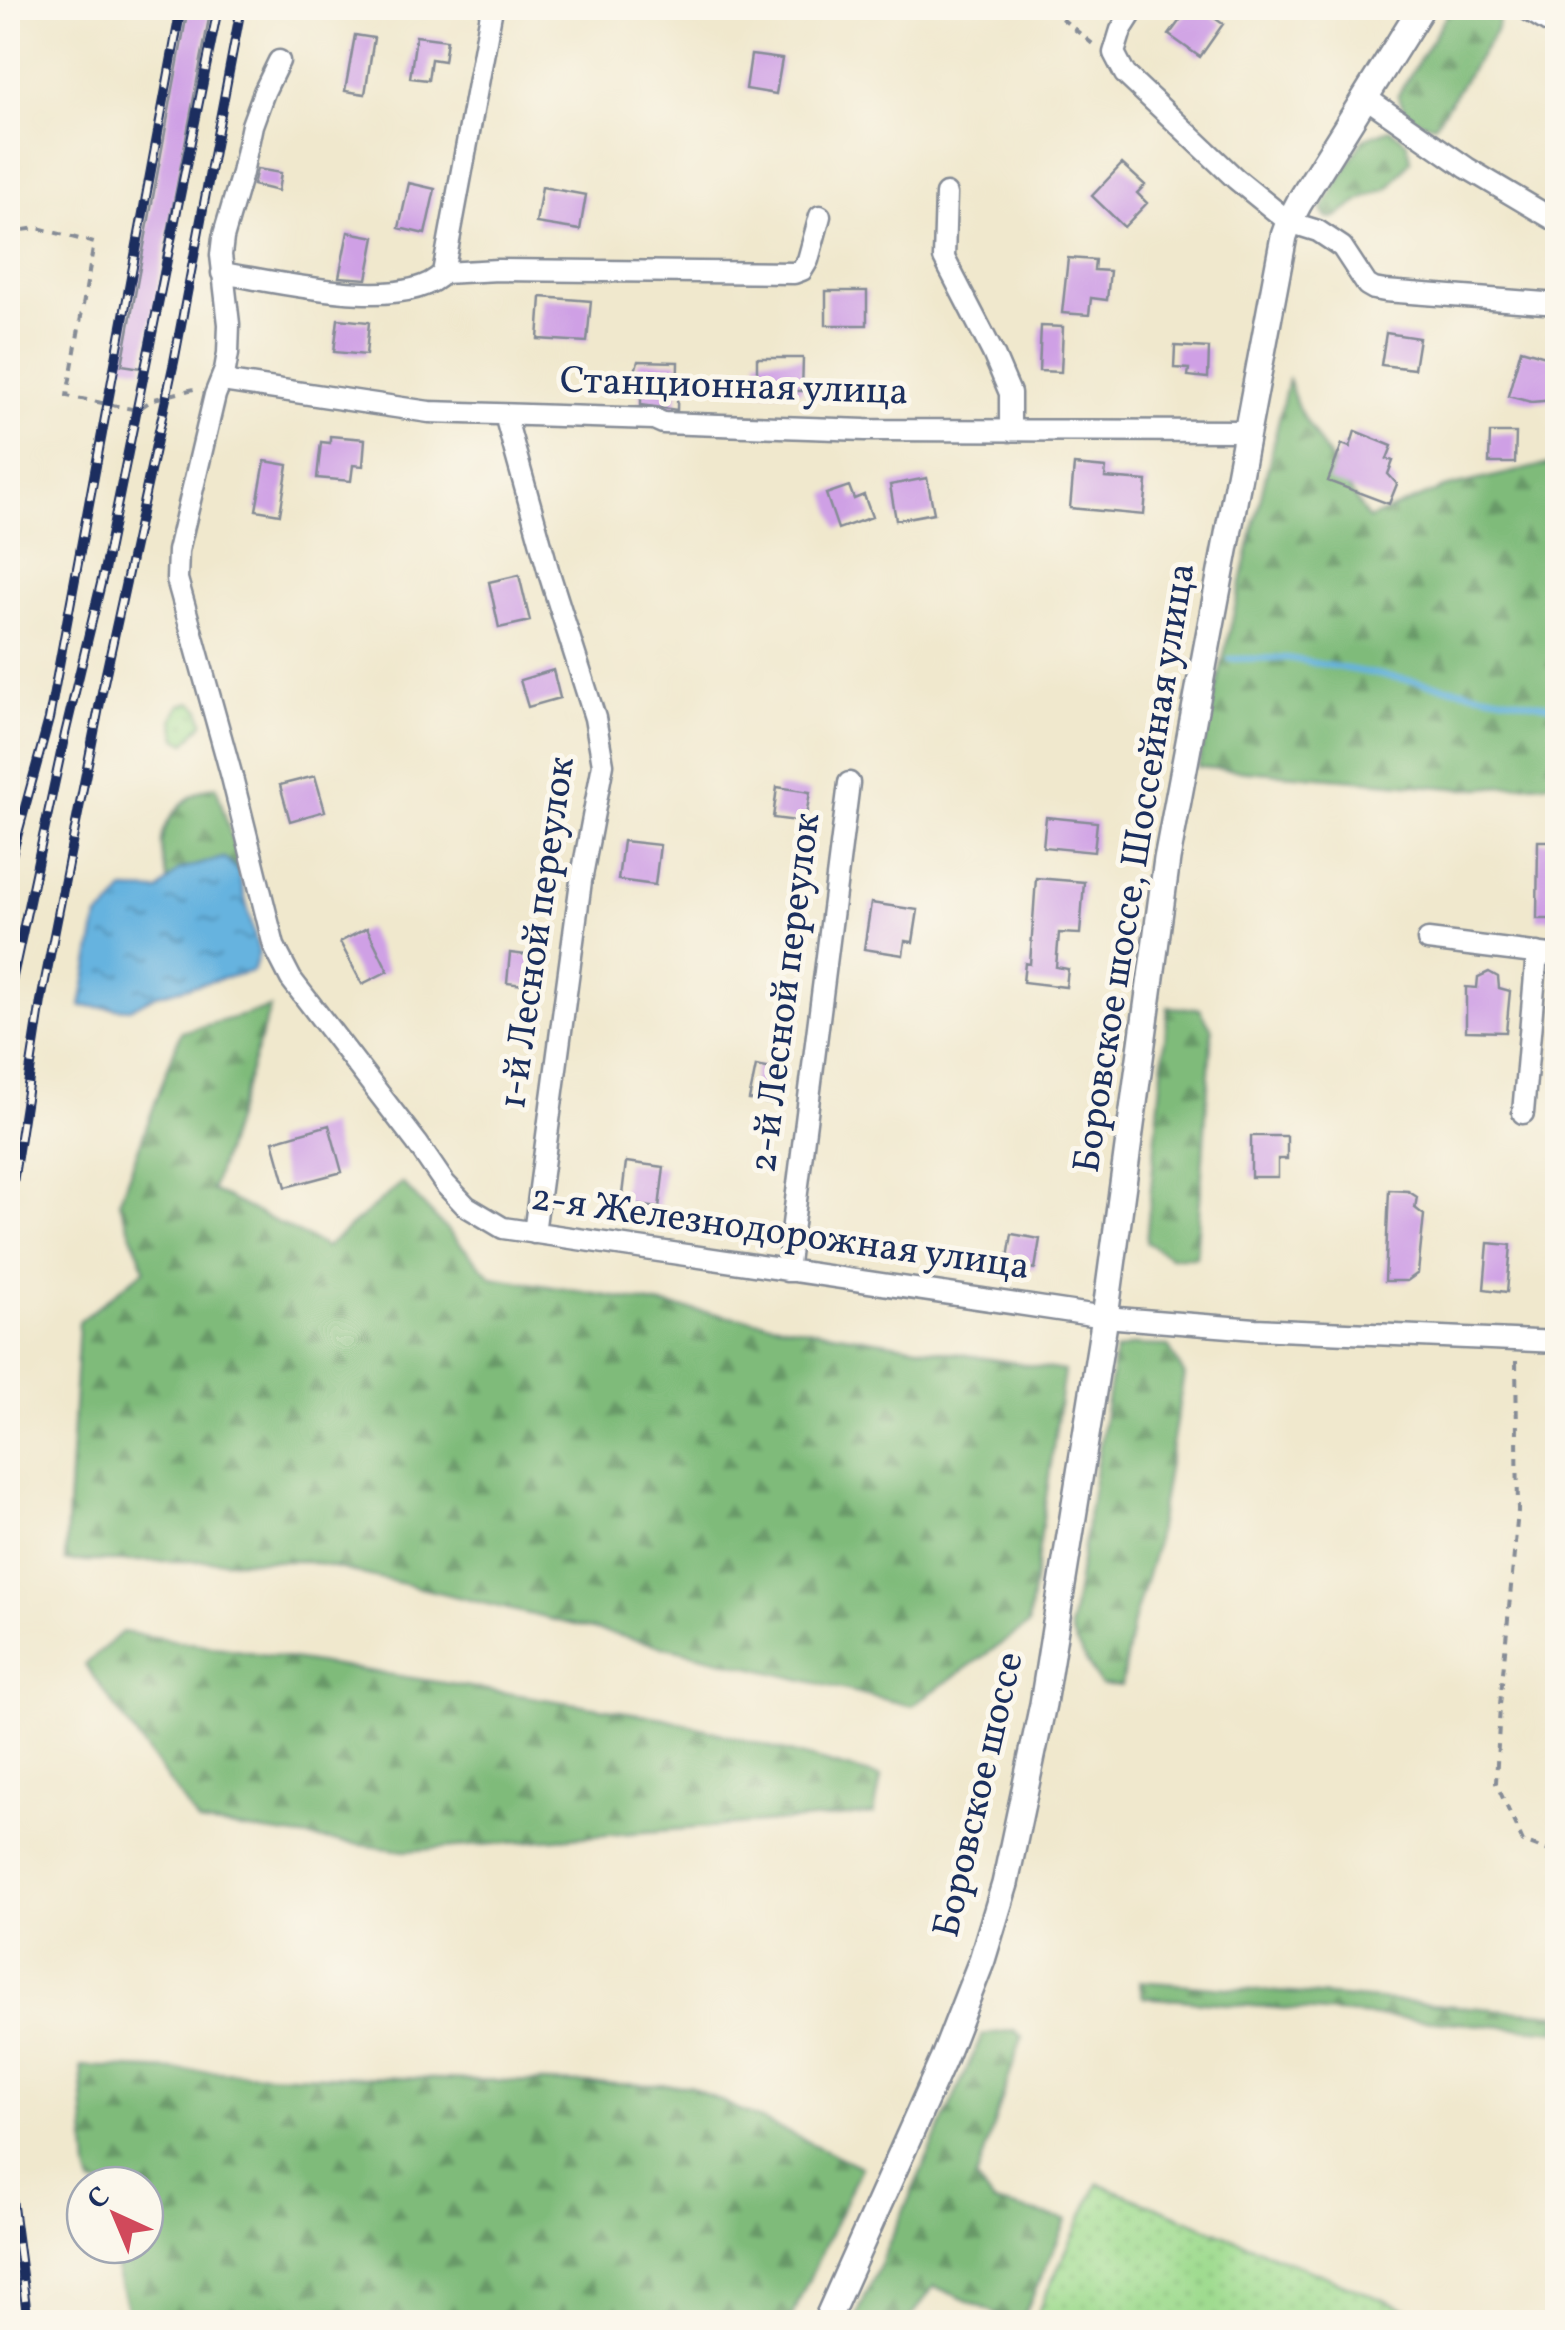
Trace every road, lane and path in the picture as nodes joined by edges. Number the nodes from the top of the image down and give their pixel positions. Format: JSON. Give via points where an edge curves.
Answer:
{"nodes":[{"id":1,"x":492,"y":8,"type":"edge"},
{"id":2,"x":1050,"y":8,"type":"edge"},
{"id":3,"x":1135,"y":8,"type":"edge"},
{"id":4,"x":1421,"y":8,"type":"edge"},
{"id":5,"x":1525,"y":8,"type":"edge"},
{"id":6,"x":1558,"y":28,"type":"edge"},
{"id":7,"x":1114,"y":52,"type":"junction"},
{"id":8,"x":279,"y":61,"type":"dead end"},
{"id":9,"x":1365,"y":97,"type":"junction"},
{"id":10,"x":946,"y":194,"type":"dead end"},
{"id":11,"x":820,"y":216,"type":"dead end"},
{"id":12,"x":1288,"y":222,"type":"junction"},
{"id":13,"x":1558,"y":222,"type":"edge"},
{"id":14,"x":8,"y":232,"type":"edge"},
{"id":15,"x":222,"y":273,"type":"junction"},
{"id":16,"x":443,"y":273,"type":"junction"},
{"id":17,"x":1558,"y":304,"type":"edge"},
{"id":18,"x":222,"y":380,"type":"junction"},
{"id":19,"x":504,"y":414,"type":"junction"},
{"id":20,"x":1010,"y":431,"type":"junction"},
{"id":21,"x":1246,"y":431,"type":"junction"},
{"id":22,"x":849,"y":783,"type":"dead end"},
{"id":23,"x":1428,"y":940,"type":"dead end"},
{"id":24,"x":1547,"y":955,"type":"edge"},
{"id":25,"x":1523,"y":1113,"type":"dead end"},
{"id":26,"x":534,"y":1233,"type":"junction"},
{"id":27,"x":787,"y":1271,"type":"junction"},
{"id":28,"x":1105,"y":1317,"type":"junction"},
{"id":29,"x":1516,"y":1341,"type":"junction"},
{"id":30,"x":1558,"y":1342,"type":"edge"},
{"id":31,"x":1558,"y":1854,"type":"edge"},
{"id":32,"x":826,"y":2322,"type":"edge"}],
"edges":[{"from":1,"to":16,"type":"street"},
{"from":2,"to":7,"type":"path","via":[[1090,43]]},
{"from":3,"to":7,"type":"street"},
{"from":4,"to":9,"type":"main road"},
{"from":5,"to":6,"type":"street"},
{"from":7,"to":12,"type":"street","via":[[1125,74]]},
{"from":8,"to":15,"type":"street","name":"2-я Железнодорожная улица","via":[[252,125],[223,238]]},
{"from":9,"to":12,"type":"main road"},
{"from":9,"to":13,"type":"street"},
{"from":10,"to":20,"type":"street","via":[[944,258],[1010,393]]},
{"from":11,"to":16,"type":"street","via":[[808,260],[794,273]]},
{"from":12,"to":17,"type":"street","via":[[1342,247],[1374,290]]},
{"from":12,"to":21,"type":"main road"},
{"from":14,"to":18,"type":"path","via":[[38,228],[94,243],[67,396],[137,410]]},
{"from":15,"to":16,"type":"street","via":[[354,294],[406,291]]},
{"from":15,"to":18,"type":"street","name":"2-я Железнодорожная улица","via":[[229,324]]},
{"from":18,"to":19,"type":"street","name":"Станционная улица","via":[[430,412]]},
{"from":18,"to":26,"type":"street","name":"2-я Железнодорожная улица","via":[[176,570],[274,946],[291,979],[446,1184],[466,1206],[503,1228]]},
{"from":19,"to":20,"type":"street","name":"Станционная улица"},
{"from":19,"to":26,"type":"street","name":"1-й Лесной переулок","via":[[603,764]]},
{"from":20,"to":21,"type":"street","name":"Станционная улица"},
{"from":21,"to":28,"type":"main road","name":"Боровское шоссе, Шоссейная улица","via":[[1167,859]]},
{"from":22,"to":27,"type":"street","name":"2-й Лесной переулок"},
{"from":23,"to":24,"type":"street"},
{"from":24,"to":25,"type":"street"},
{"from":26,"to":27,"type":"street","name":"2-я Железнодорожная улица"},
{"from":27,"to":28,"type":"street","name":"2-я Железнодорожная улица"},
{"from":28,"to":29,"type":"street","name":"2-я Железнодорожная улица"},
{"from":28,"to":32,"type":"main road","name":"Боровское шоссе","via":[[1043,1704],[1000,1904],[942,2060]]},
{"from":29,"to":30,"type":"street","name":"2-я Железнодорожная улица"},
{"from":29,"to":31,"type":"path","via":[[1518,1511],[1496,1783],[1523,1842]]}]}
